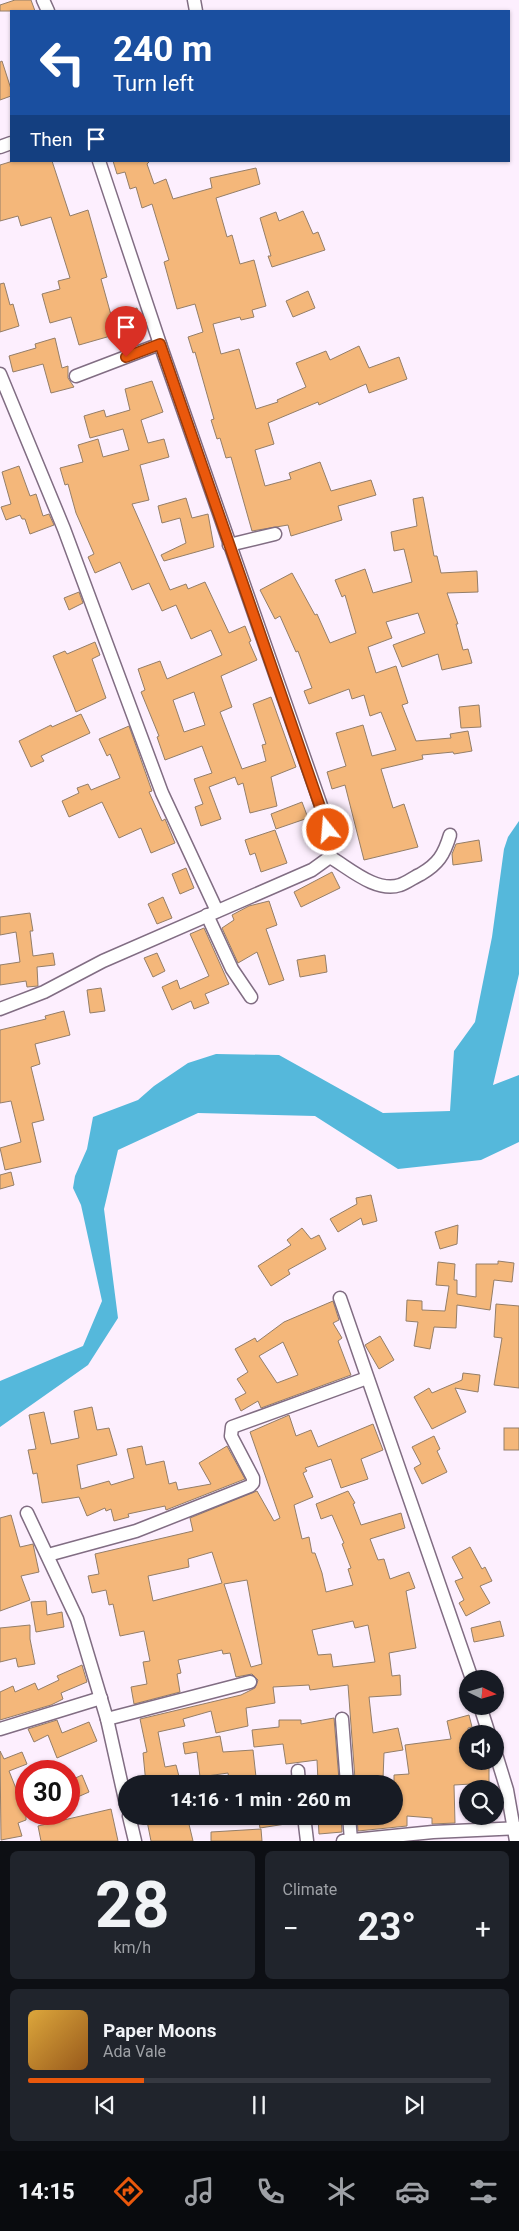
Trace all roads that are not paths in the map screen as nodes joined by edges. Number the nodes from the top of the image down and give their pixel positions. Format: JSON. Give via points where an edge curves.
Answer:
{"nodes":[{"id":1,"x":99,"y":162,"type":"edge"},
{"id":2,"x":160,"y":344,"type":"junction"},
{"id":3,"x":0,"y":374,"type":"edge"},
{"id":4,"x":76,"y":376,"type":"dead end"},
{"id":5,"x":275,"y":534,"type":"dead end"},
{"id":6,"x":229,"y":545,"type":"junction"},
{"id":7,"x":450,"y":835,"type":"dead end"},
{"id":8,"x":330,"y":857,"type":"junction"},
{"id":9,"x":212,"y":913,"type":"junction"},
{"id":10,"x":251,"y":997,"type":"dead end"},
{"id":11,"x":0,"y":1009,"type":"edge"},
{"id":12,"x":340,"y":1298,"type":"dead end"},
{"id":13,"x":367,"y":1378,"type":"junction"},
{"id":14,"x":27,"y":1512,"type":"dead end"},
{"id":15,"x":48,"y":1556,"type":"junction"},
{"id":16,"x":469,"y":1670,"type":"edge"},
{"id":17,"x":250,"y":1682,"type":"dead end"},
{"id":18,"x":101,"y":1698,"type":"junction"},
{"id":19,"x":107,"y":1719,"type":"junction"},
{"id":20,"x":342,"y":1719,"type":"dead end"},
{"id":21,"x":0,"y":1729,"type":"edge"},
{"id":22,"x":501,"y":1770,"type":"edge"},
{"id":23,"x":120,"y":1775,"type":"edge"},
{"id":24,"x":345,"y":1775,"type":"edge"},
{"id":25,"x":131,"y":1825,"type":"edge"},
{"id":26,"x":305,"y":1825,"type":"edge"},
{"id":27,"x":348,"y":1825,"type":"edge"},
{"id":28,"x":517,"y":1828,"type":"edge"},
{"id":29,"x":434,"y":1837,"type":"edge"},
{"id":30,"x":368,"y":1839,"type":"edge"},
{"id":31,"x":347,"y":1840,"type":"edge"},
{"id":32,"x":135,"y":1841,"type":"edge"},
{"id":33,"x":307,"y":1841,"type":"edge"},
{"id":34,"x":516,"y":1841,"type":"edge"}],
"edges":[{"from":1,"to":2,"type":"street"},
{"from":2,"to":4,"type":"street"},
{"from":2,"to":6,"type":"street"},
{"from":3,"to":9,"type":"street","via":[[64,529],[162,793]]},
{"from":5,"to":6,"type":"street"},
{"from":6,"to":8,"type":"street","via":[[325,817],[331,843]]},
{"from":7,"to":8,"type":"street","via":[[446,850],[435,866],[401,885],[384,886]]},
{"from":8,"to":9,"type":"street","via":[[312,870]]},
{"from":9,"to":10,"type":"street","via":[[232,969]]},
{"from":9,"to":11,"type":"street","via":[[44,992]]},
{"from":12,"to":13,"type":"street"},
{"from":13,"to":15,"type":"street","via":[[232,1427],[231,1436],[253,1478],[250,1486],[136,1532]]},
{"from":13,"to":16,"type":"street"},
{"from":14,"to":15,"type":"street"},
{"from":15,"to":18,"type":"street","via":[[77,1619]]},
{"from":17,"to":19,"type":"street"},
{"from":18,"to":19,"type":"street"},
{"from":18,"to":21,"type":"street"},
{"from":19,"to":23,"type":"street"},
{"from":20,"to":24,"type":"street"},
{"from":22,"to":28,"type":"street"},
{"from":25,"to":32,"type":"street"},
{"from":26,"to":33,"type":"street"},
{"from":27,"to":31,"type":"street"},
{"from":28,"to":29,"type":"street"},
{"from":28,"to":34,"type":"street"},
{"from":29,"to":30,"type":"street"},
{"from":30,"to":31,"type":"street"}]}
